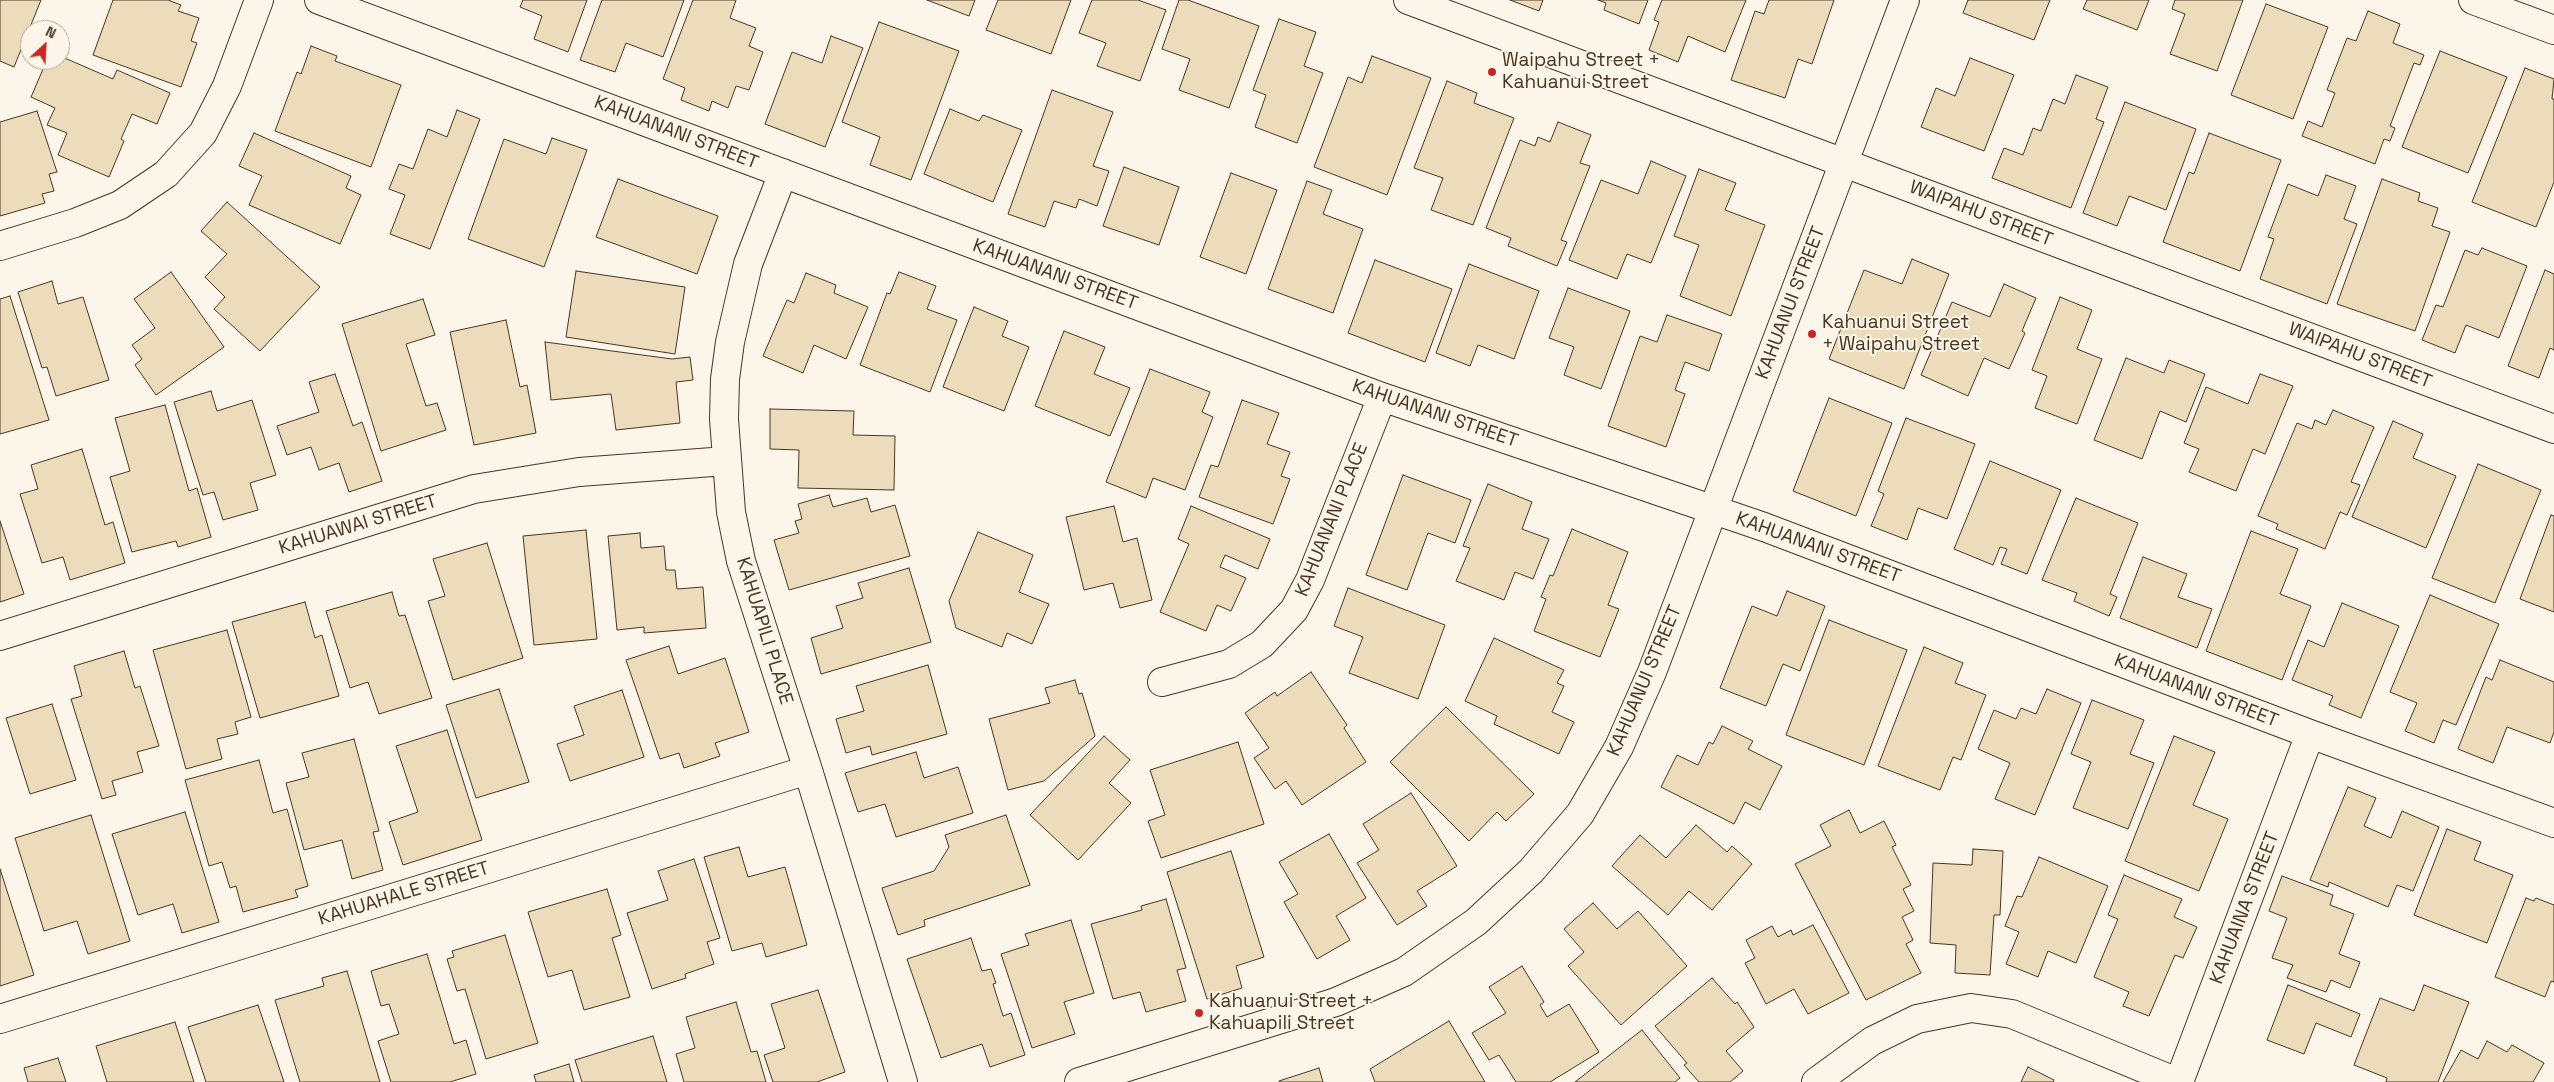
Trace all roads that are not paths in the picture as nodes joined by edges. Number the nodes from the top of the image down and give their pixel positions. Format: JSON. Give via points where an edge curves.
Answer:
{"nodes":[{"id":1,"x":259,"y":0,"type":"edge"},
{"id":2,"x":319,"y":0,"type":"edge"},
{"id":3,"x":1408,"y":0,"type":"edge"},
{"id":4,"x":1905,"y":0,"type":"edge"},
{"id":5,"x":2473,"y":0,"type":"edge"},
{"id":6,"x":2554,"y":30,"type":"edge"},
{"id":7,"x":1844,"y":163,"type":"junction"},
{"id":8,"x":783,"y":173,"type":"junction"},
{"id":9,"x":0,"y":246,"type":"edge"},
{"id":10,"x":1382,"y":397,"type":"junction"},
{"id":11,"x":2554,"y":429,"type":"edge"},
{"id":12,"x":726,"y":461,"type":"junction"},
{"id":13,"x":1714,"y":509,"type":"junction"},
{"id":14,"x":0,"y":636,"type":"edge"},
{"id":15,"x":1162,"y":682,"type":"dead end"},
{"id":16,"x":2310,"y":734,"type":"junction"},
{"id":17,"x":808,"y":770,"type":"junction"},
{"id":18,"x":2554,"y":823,"type":"edge"},
{"id":19,"x":0,"y":1019,"type":"edge"},
{"id":20,"x":903,"y":1082,"type":"edge"},
{"id":21,"x":1080,"y":1082,"type":"edge"},
{"id":22,"x":1816,"y":1082,"type":"edge"},
{"id":23,"x":2178,"y":1082,"type":"edge"}],
"edges":[{"from":1,"to":9,"type":"street","via":[[227,86],[203,133],[166,174],[120,205]]},
{"from":2,"to":8,"type":"street","name":"KAHUANANI STREET"},
{"from":3,"to":7,"type":"street","name":"WAIPAHU STREET"},
{"from":4,"to":7,"type":"street","name":"KAHUANUI STREET"},
{"from":5,"to":6,"type":"street"},
{"from":7,"to":11,"type":"street","name":"WAIPAHU STREET"},
{"from":7,"to":13,"type":"street","name":"KAHUANUI STREET"},
{"from":8,"to":10,"type":"street","name":"KAHUANANI STREET"},
{"from":8,"to":12,"type":"street","name":"KAHUAPILI PLACE","via":[[748,264],[737,308],[725,379]]},
{"from":10,"to":13,"type":"street","name":"KAHUANANI STREET"},
{"from":10,"to":15,"type":"street","name":"KAHUANANI PLACE","via":[[1310,580],[1294,610],[1262,644],[1229,664]]},
{"from":12,"to":14,"type":"street","name":"KAHUAWAI STREET","via":[[579,472],[474,489]]},
{"from":12,"to":17,"type":"street","name":"KAHUAPILI PLACE","via":[[731,512],[741,562]]},
{"from":13,"to":16,"type":"street","name":"KAHUANANI STREET"},
{"from":13,"to":21,"type":"street","name":"KAHUANUI STREET","via":[[1652,672],[1619,747],[1580,814],[1531,870],[1476,922],[1404,972],[1336,1002]]},
{"from":16,"to":18,"type":"street","name":"KAHUANANI STREET"},
{"from":16,"to":23,"type":"street","name":"KAHUAINA STREET"},
{"from":17,"to":19,"type":"street","name":"KAHUAHALE STREET"},
{"from":17,"to":20,"type":"street","name":"KAHUAPILI PLACE"},
{"from":22,"to":23,"type":"street","via":[[1872,1041],[1910,1023],[1971,1008],[2012,1014]]}]}
